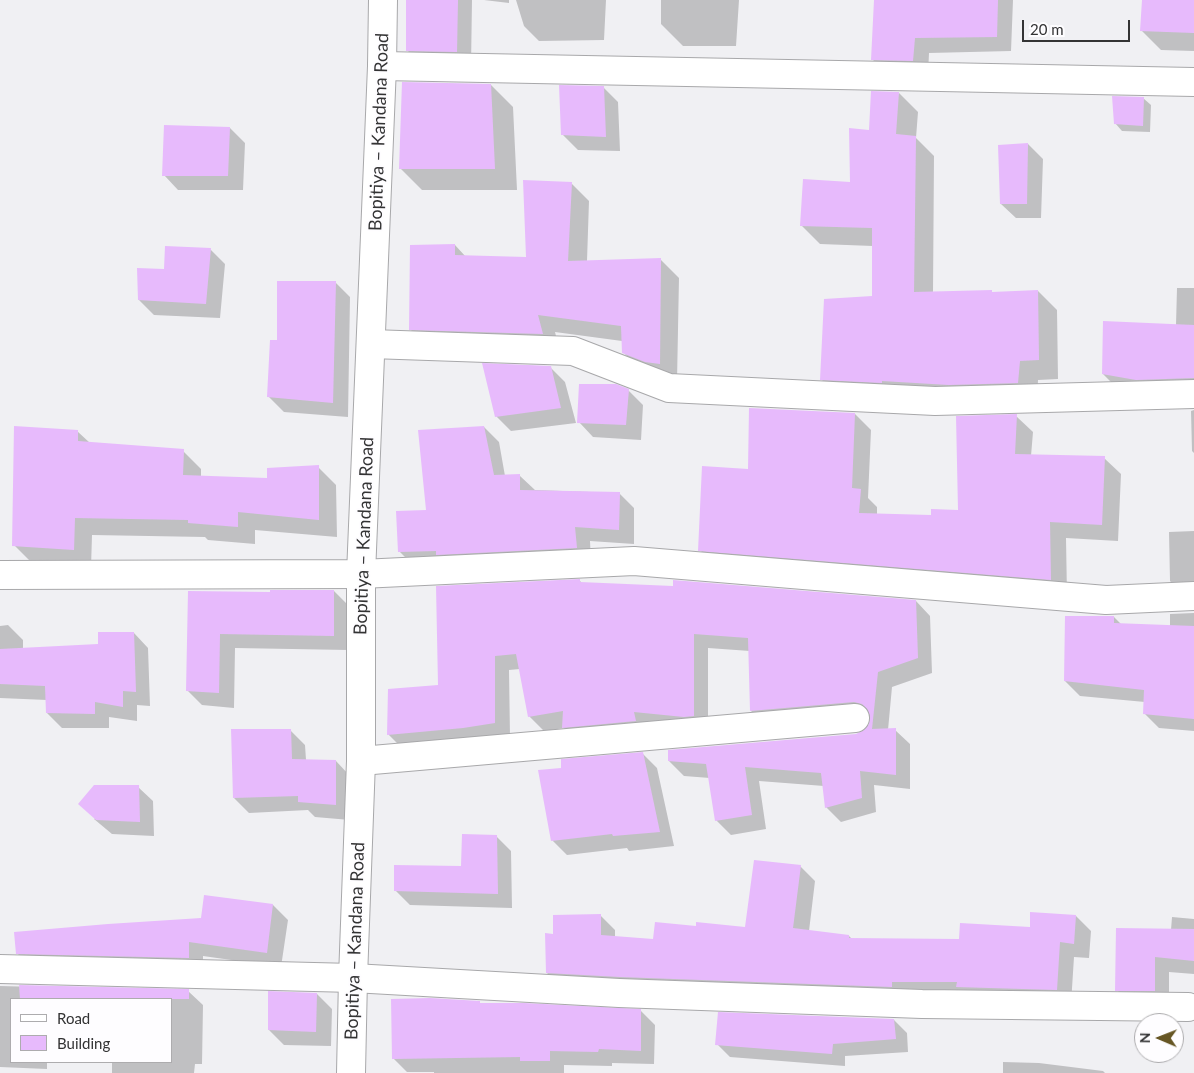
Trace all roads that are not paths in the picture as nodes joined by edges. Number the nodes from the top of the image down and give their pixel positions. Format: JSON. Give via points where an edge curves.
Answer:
{"nodes":[{"id":1,"x":383,"y":0,"type":"edge"},
{"id":2,"x":382,"y":66,"type":"junction"},
{"id":3,"x":1194,"y":82,"type":"edge"},
{"id":4,"x":371,"y":344,"type":"junction"},
{"id":5,"x":1194,"y":394,"type":"edge"},
{"id":6,"x":361,"y":574,"type":"junction"},
{"id":7,"x":0,"y":575,"type":"edge"},
{"id":8,"x":1194,"y":596,"type":"edge"},
{"id":9,"x":855,"y":718,"type":"dead end"},
{"id":10,"x":361,"y":761,"type":"junction"},
{"id":11,"x":0,"y":969,"type":"edge"},
{"id":12,"x":353,"y":978,"type":"junction"},
{"id":13,"x":1188,"y":1007,"type":"dead end"},
{"id":14,"x":351,"y":1073,"type":"edge"}],
"edges":[{"from":1,"to":2,"type":"street","name":"Bopitiya – Kandana Road"},
{"from":2,"to":3,"type":"street"},
{"from":2,"to":4,"type":"street","name":"Bopitiya – Kandana Road"},
{"from":4,"to":5,"type":"street","via":[[573,351],[669,388],[935,400]]},
{"from":4,"to":6,"type":"street","name":"Bopitiya – Kandana Road"},
{"from":6,"to":7,"type":"street"},
{"from":6,"to":8,"type":"street","via":[[634,561],[1106,600]]},
{"from":6,"to":10,"type":"street","name":"Bopitiya – Kandana Road"},
{"from":9,"to":10,"type":"street"},
{"from":10,"to":12,"type":"street","name":"Bopitiya – Kandana Road"},
{"from":11,"to":12,"type":"street"},
{"from":12,"to":13,"type":"street","via":[[902,1004]]},
{"from":12,"to":14,"type":"street","name":"Bopitiya – Kandana Road"}]}
